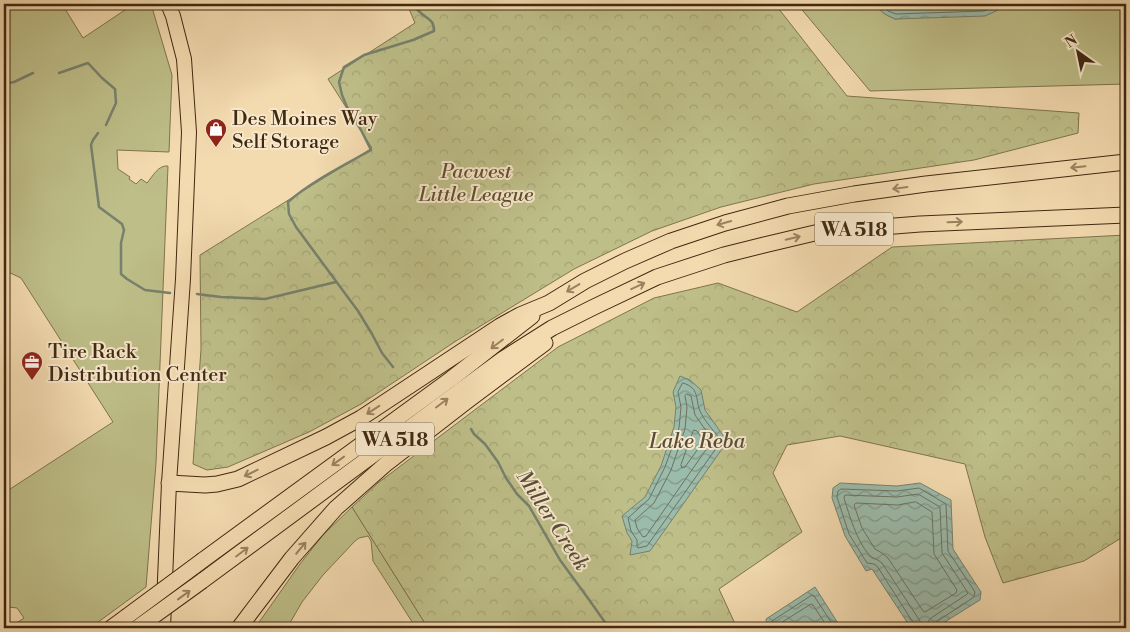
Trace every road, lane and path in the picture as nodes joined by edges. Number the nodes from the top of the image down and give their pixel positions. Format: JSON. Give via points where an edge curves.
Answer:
{"nodes":[{"id":1,"x":168,"y":4,"type":"edge"},
{"id":2,"x":1126,"y":162,"type":"edge"},
{"id":3,"x":1126,"y":215,"type":"edge"},
{"id":4,"x":549,"y":303,"type":"junction"},
{"id":5,"x":594,"y":306,"type":"junction"},
{"id":6,"x":169,"y":483,"type":"junction"},
{"id":7,"x":111,"y":628,"type":"edge"},
{"id":8,"x":137,"y":628,"type":"edge"},
{"id":9,"x":164,"y":628,"type":"edge"},
{"id":10,"x":239,"y":628,"type":"edge"}],
"edges":[{"from":1,"to":6,"type":"main road","via":[[184,59],[190,132]]},
{"from":2,"to":4,"type":"highway","number":"WA 518","one_way":true,"via":[[854,194],[788,206],[671,241],[625,260]]},
{"from":5,"to":3,"type":"highway","number":"WA 518","one_way":true,"via":[[657,277],[724,255],[819,232]]},
{"from":4,"to":6,"type":"highway","one_way":true,"via":[[500,326],[361,418],[238,479],[211,485]]},
{"from":4,"to":7,"type":"highway","number":"WA 518","one_way":true,"bridge":true},
{"from":8,"to":5,"type":"highway","number":"WA 518","one_way":true,"bridge":true,"via":[[502,359]]},
{"from":10,"to":5,"type":"highway","one_way":true,"via":[[292,558],[358,488],[460,406]]},
{"from":6,"to":9,"type":"main road"}]}
